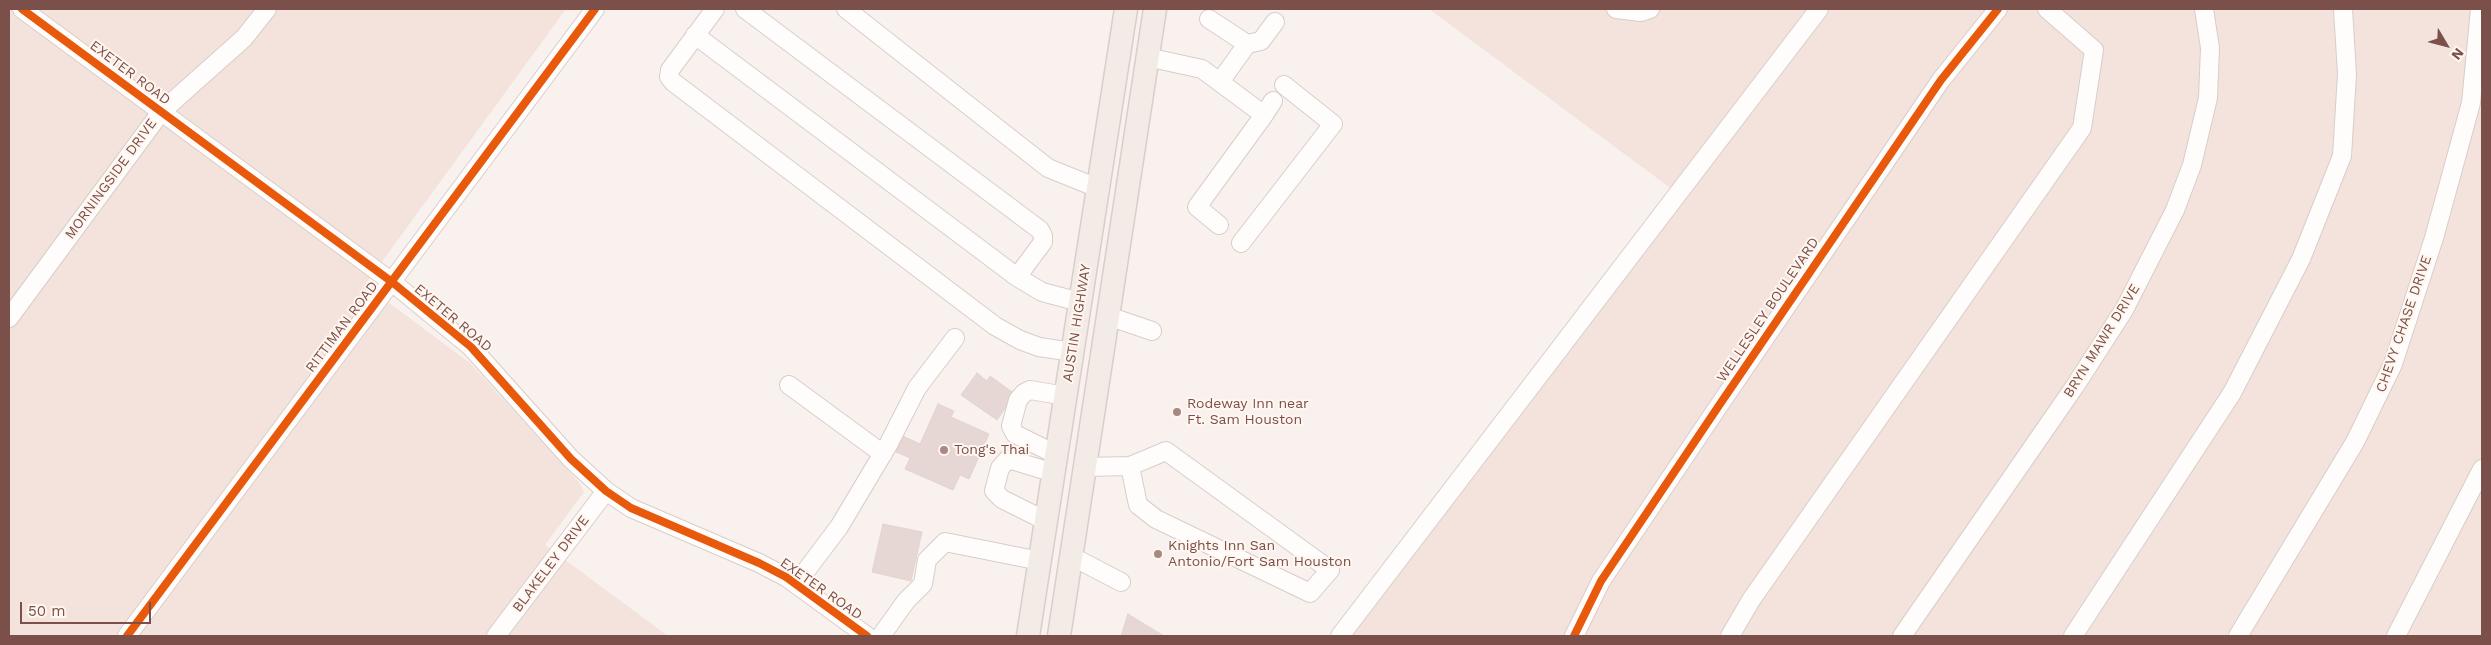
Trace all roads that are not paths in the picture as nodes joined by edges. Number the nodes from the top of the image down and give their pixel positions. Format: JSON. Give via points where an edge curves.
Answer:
{"nodes":[{"id":1,"x":22,"y":9,"type":"edge"},
{"id":2,"x":268,"y":9,"type":"edge"},
{"id":3,"x":594,"y":9,"type":"edge"},
{"id":4,"x":715,"y":9,"type":"edge"},
{"id":5,"x":745,"y":9,"type":"edge"},
{"id":6,"x":848,"y":9,"type":"edge"},
{"id":7,"x":1126,"y":9,"type":"edge"},
{"id":8,"x":1155,"y":9,"type":"edge"},
{"id":9,"x":1616,"y":9,"type":"edge"},
{"id":10,"x":1819,"y":9,"type":"edge"},
{"id":11,"x":1998,"y":9,"type":"edge"},
{"id":12,"x":2047,"y":9,"type":"edge"},
{"id":13,"x":2204,"y":9,"type":"edge"},
{"id":14,"x":2343,"y":9,"type":"edge"},
{"id":15,"x":2480,"y":9,"type":"edge"},
{"id":16,"x":1645,"y":10,"type":"edge"},
{"id":17,"x":1209,"y":19,"type":"dead end"},
{"id":18,"x":1275,"y":22,"type":"dead end"},
{"id":19,"x":695,"y":35,"type":"junction"},
{"id":20,"x":1247,"y":44,"type":"junction"},
{"id":21,"x":1147,"y":57,"type":"junction"},
{"id":22,"x":1220,"y":82,"type":"junction"},
{"id":23,"x":1284,"y":85,"type":"dead end"},
{"id":24,"x":161,"y":112,"type":"junction"},
{"id":25,"x":1100,"y":189,"type":"junction"},
{"id":26,"x":1219,"y":224,"type":"dead end"},
{"id":27,"x":1241,"y":243,"type":"dead end"},
{"id":28,"x":1017,"y":276,"type":"junction"},
{"id":29,"x":392,"y":282,"type":"junction"},
{"id":30,"x":1080,"y":302,"type":"junction"},
{"id":31,"x":1108,"y":316,"type":"junction"},
{"id":32,"x":9,"y":318,"type":"edge"},
{"id":33,"x":1152,"y":331,"type":"dead end"},
{"id":34,"x":955,"y":338,"type":"dead end"},
{"id":35,"x":1073,"y":352,"type":"junction"},
{"id":36,"x":789,"y":386,"type":"dead end"},
{"id":37,"x":1066,"y":396,"type":"junction"},
{"id":38,"x":883,"y":454,"type":"junction"},
{"id":39,"x":1055,"y":464,"type":"junction"},
{"id":40,"x":1130,"y":466,"type":"junction"},
{"id":41,"x":1085,"y":467,"type":"junction"},
{"id":42,"x":2482,"y":469,"type":"edge"},
{"id":43,"x":606,"y":491,"type":"junction"},
{"id":44,"x":1046,"y":521,"type":"junction"},
{"id":45,"x":1071,"y":556,"type":"junction"},
{"id":46,"x":1040,"y":561,"type":"junction"},
{"id":47,"x":1121,"y":582,"type":"dead end"},
{"id":48,"x":796,"y":584,"type":"junction"},
{"id":49,"x":2250,"y":617,"type":"junction"},
{"id":50,"x":126,"y":636,"type":"edge"},
{"id":51,"x":496,"y":636,"type":"edge"},
{"id":52,"x":867,"y":636,"type":"edge"},
{"id":53,"x":881,"y":636,"type":"edge"},
{"id":54,"x":1028,"y":636,"type":"edge"},
{"id":55,"x":1059,"y":636,"type":"edge"},
{"id":56,"x":1340,"y":636,"type":"edge"},
{"id":57,"x":1574,"y":636,"type":"edge"},
{"id":58,"x":1730,"y":636,"type":"edge"},
{"id":59,"x":1902,"y":636,"type":"edge"},
{"id":60,"x":2073,"y":636,"type":"edge"},
{"id":61,"x":2238,"y":636,"type":"edge"},
{"id":62,"x":2250,"y":636,"type":"edge"},
{"id":63,"x":2396,"y":636,"type":"edge"}],
"edges":[{"from":1,"to":24,"type":"street","name":"EXETER ROAD"},
{"from":2,"to":24,"type":"street","name":"MORNINGSIDE DRIVE","via":[[239,43]]},
{"from":3,"to":29,"type":"street","name":"RITTIMAN ROAD"},
{"from":4,"to":19,"type":"street"},
{"from":5,"to":28,"type":"street","via":[[1040,230],[1042,242]]},
{"from":6,"to":25,"type":"street","via":[[1048,168]]},
{"from":7,"to":25,"type":"main road","name":"AUSTIN HIGHWAY"},
{"from":8,"to":21,"type":"main road","name":"AUSTIN HIGHWAY"},
{"from":9,"to":16,"type":"street"},
{"from":10,"to":56,"type":"street"},
{"from":11,"to":57,"type":"street","name":"WELLESLEY BOULEVARD","via":[[1941,80],[1720,404],[1601,581]]},
{"from":12,"to":58,"type":"street","via":[[2094,50],[2082,128],[1751,600]]},
{"from":13,"to":59,"type":"street","name":"BRYN MAWR DRIVE","via":[[2210,48],[2208,98],[2192,165],[2175,210],[2124,310]]},
{"from":14,"to":60,"type":"street","via":[[2347,74],[2342,156],[2301,259],[2232,393]]},
{"from":15,"to":49,"type":"street","name":"CHEVY CHASE DRIVE","via":[[2471,103],[2434,238],[2394,364],[2355,442]]},
{"from":17,"to":20,"type":"street"},
{"from":18,"to":20,"type":"street","via":[[1261,41]]},
{"from":19,"to":28,"type":"street"},
{"from":19,"to":35,"type":"street","via":[[670,70],[672,82],[995,326],[1040,347]]},
{"from":20,"to":22,"type":"street"},
{"from":21,"to":22,"type":"street","via":[[1202,69]]},
{"from":21,"to":31,"type":"main road","name":"AUSTIN HIGHWAY"},
{"from":22,"to":26,"type":"street","via":[[1269,108],[1197,208]]},
{"from":23,"to":27,"type":"street","via":[[1333,124]]},
{"from":24,"to":29,"type":"street","name":"EXETER ROAD"},
{"from":24,"to":32,"type":"street","name":"MORNINGSIDE DRIVE"},
{"from":25,"to":30,"type":"main road","name":"AUSTIN HIGHWAY"},
{"from":28,"to":30,"type":"street","via":[[1042,292]]},
{"from":29,"to":43,"type":"street","name":"EXETER ROAD","via":[[471,347],[572,459]]},
{"from":29,"to":50,"type":"street","name":"RITTIMAN ROAD"},
{"from":30,"to":35,"type":"main road","name":"AUSTIN HIGHWAY"},
{"from":31,"to":33,"type":"street"},
{"from":31,"to":41,"type":"main road","name":"AUSTIN HIGHWAY"},
{"from":34,"to":38,"type":"street","via":[[917,388]]},
{"from":35,"to":37,"type":"main road","name":"AUSTIN HIGHWAY"},
{"from":36,"to":38,"type":"street"},
{"from":37,"to":39,"type":"main road","name":"AUSTIN HIGHWAY"},
{"from":37,"to":39,"type":"street","via":[[1030,390],[1024,393],[1018,400],[1011,426],[1015,434]]},
{"from":38,"to":48,"type":"street","via":[[839,527]]},
{"from":39,"to":44,"type":"main road","name":"AUSTIN HIGHWAY"},
{"from":39,"to":44,"type":"street","via":[[1008,459],[1000,468],[994,491],[1002,499]]},
{"from":40,"to":40,"type":"street","via":[[1166,451],[1330,570],[1310,592],[1156,520],[1138,505]]},
{"from":40,"to":41,"type":"street"},
{"from":41,"to":45,"type":"main road","name":"AUSTIN HIGHWAY"},
{"from":42,"to":63,"type":"street"},
{"from":43,"to":48,"type":"street","name":"EXETER ROAD","via":[[631,508],[759,563]]},
{"from":43,"to":51,"type":"street","name":"BLAKELEY DRIVE"},
{"from":44,"to":46,"type":"main road","name":"AUSTIN HIGHWAY"},
{"from":45,"to":47,"type":"street"},
{"from":45,"to":55,"type":"main road","name":"AUSTIN HIGHWAY"},
{"from":46,"to":53,"type":"street","via":[[946,542],[927,560],[923,584],[906,601]]},
{"from":46,"to":54,"type":"main road","name":"AUSTIN HIGHWAY"},
{"from":48,"to":52,"type":"street","name":"EXETER ROAD"},
{"from":49,"to":61,"type":"street","name":"CHEVY CHASE DRIVE"},
{"from":49,"to":62,"type":"street"}]}
